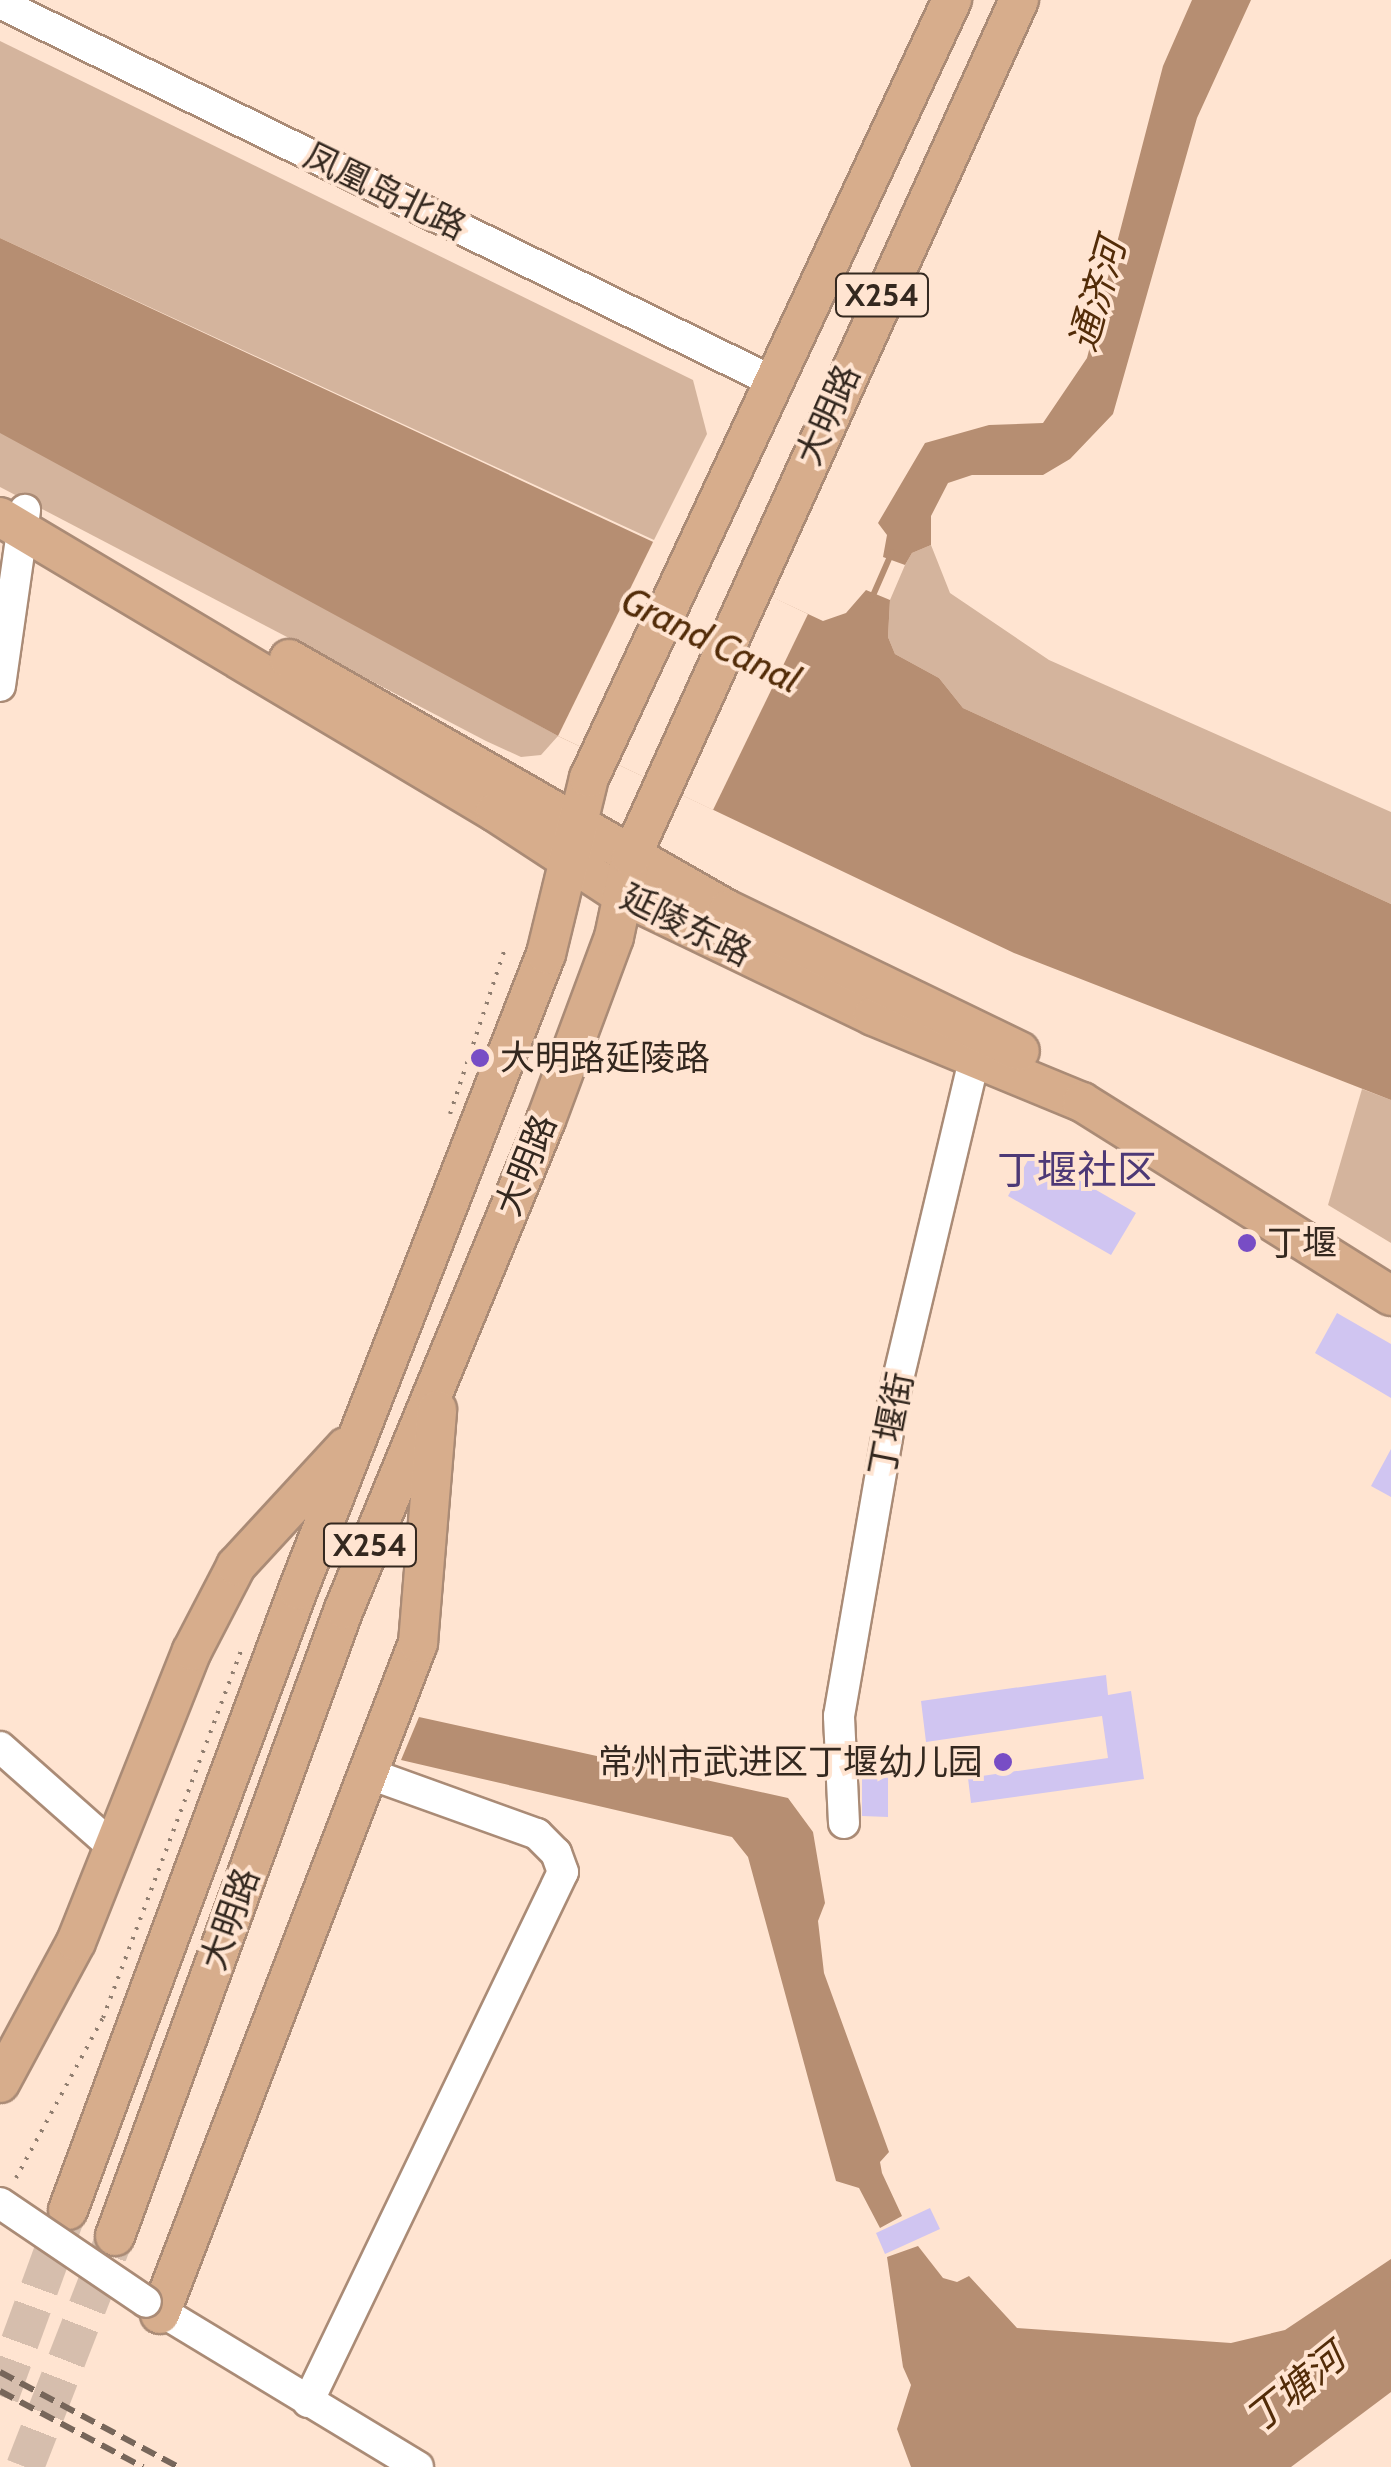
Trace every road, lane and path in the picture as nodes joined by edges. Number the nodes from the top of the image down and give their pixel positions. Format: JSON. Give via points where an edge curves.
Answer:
{"nodes":[{"id":1,"x":952,"y":0,"type":"edge"},
{"id":2,"x":1019,"y":0,"type":"edge"},
{"id":3,"x":0,"y":3,"type":"edge"},
{"id":4,"x":770,"y":380,"type":"junction"},
{"id":5,"x":11,"y":514,"type":"edge"},
{"id":6,"x":0,"y":686,"type":"edge"},
{"id":7,"x":576,"y":826,"type":"junction"},
{"id":8,"x":630,"y":858,"type":"junction"},
{"id":9,"x":568,"y":863,"type":"junction"},
{"id":10,"x":622,"y":895,"type":"junction"},
{"id":11,"x":978,"y":1044,"type":"junction"},
{"id":12,"x":1391,"y":1273,"type":"edge"},
{"id":13,"x":1391,"y":1296,"type":"edge"},
{"id":14,"x":440,"y":1371,"type":"junction"},
{"id":15,"x":362,"y":1430,"type":"junction"},
{"id":16,"x":0,"y":1747,"type":"edge"},
{"id":17,"x":370,"y":1774,"type":"junction"},
{"id":18,"x":844,"y":1823,"type":"dead end"},
{"id":19,"x":113,"y":1847,"type":"junction"},
{"id":20,"x":0,"y":2083,"type":"edge"},
{"id":21,"x":0,"y":2203,"type":"edge"},
{"id":22,"x":68,"y":2210,"type":"tunnel mouth"},
{"id":23,"x":115,"y":2236,"type":"tunnel mouth"},
{"id":24,"x":153,"y":2308,"type":"junction"},
{"id":25,"x":308,"y":2402,"type":"junction"},
{"id":26,"x":418,"y":2467,"type":"edge"}],
"edges":[{"from":1,"to":4,"type":"main road","name":"大明路","number":"X254"},
{"from":2,"to":8,"type":"main road","name":"大明路","number":"X254"},
{"from":3,"to":4,"type":"street","name":"凤凰岛北路"},
{"from":4,"to":7,"type":"main road","name":"大明路","number":"X254","via":[[589,778]]},
{"from":5,"to":6,"type":"street"},
{"from":5,"to":7,"type":"main road","name":"延陵东路"},
{"from":5,"to":9,"type":"main road","name":"延陵东路"},
{"from":7,"to":8,"type":"main road","name":"延陵东路"},
{"from":7,"to":9,"type":"main road","name":"大明路","number":"X254"},
{"from":8,"to":10,"type":"main road","name":"大明路","number":"X254"},
{"from":8,"to":11,"type":"main road","name":"延陵东路"},
{"from":9,"to":10,"type":"main road","name":"延陵东路"},
{"from":9,"to":15,"type":"main road","name":"大明路","number":"X254","via":[[546,954]]},
{"from":10,"to":11,"type":"main road","name":"延陵东路"},
{"from":10,"to":14,"type":"main road","name":"大明路","number":"X254","via":[[614,938],[546,1120]]},
{"from":11,"to":12,"type":"main road","name":"延陵东路","via":[[1154,1122]]},
{"from":11,"to":13,"type":"main road","name":"延陵东路"},
{"from":11,"to":18,"type":"street","name":"丁堰街","via":[[894,1396],[871,1528],[839,1716]]},
{"from":14,"to":17,"type":"main road","via":[[418,1644]]},
{"from":14,"to":23,"type":"main road","name":"大明路","number":"X254","via":[[344,1608]]},
{"from":15,"to":19,"type":"main road","via":[[236,1566],[192,1651]]},
{"from":15,"to":22,"type":"main road","name":"大明路","number":"X254"},
{"from":16,"to":19,"type":"street"},
{"from":17,"to":24,"type":"main road"},
{"from":17,"to":25,"type":"street","via":[[536,1834],[556,1852],[563,1872]]},
{"from":19,"to":20,"type":"main road","via":[[76,1942]]},
{"from":21,"to":24,"type":"street","bridge":true},
{"from":24,"to":25,"type":"street"},
{"from":25,"to":26,"type":"street"}]}
